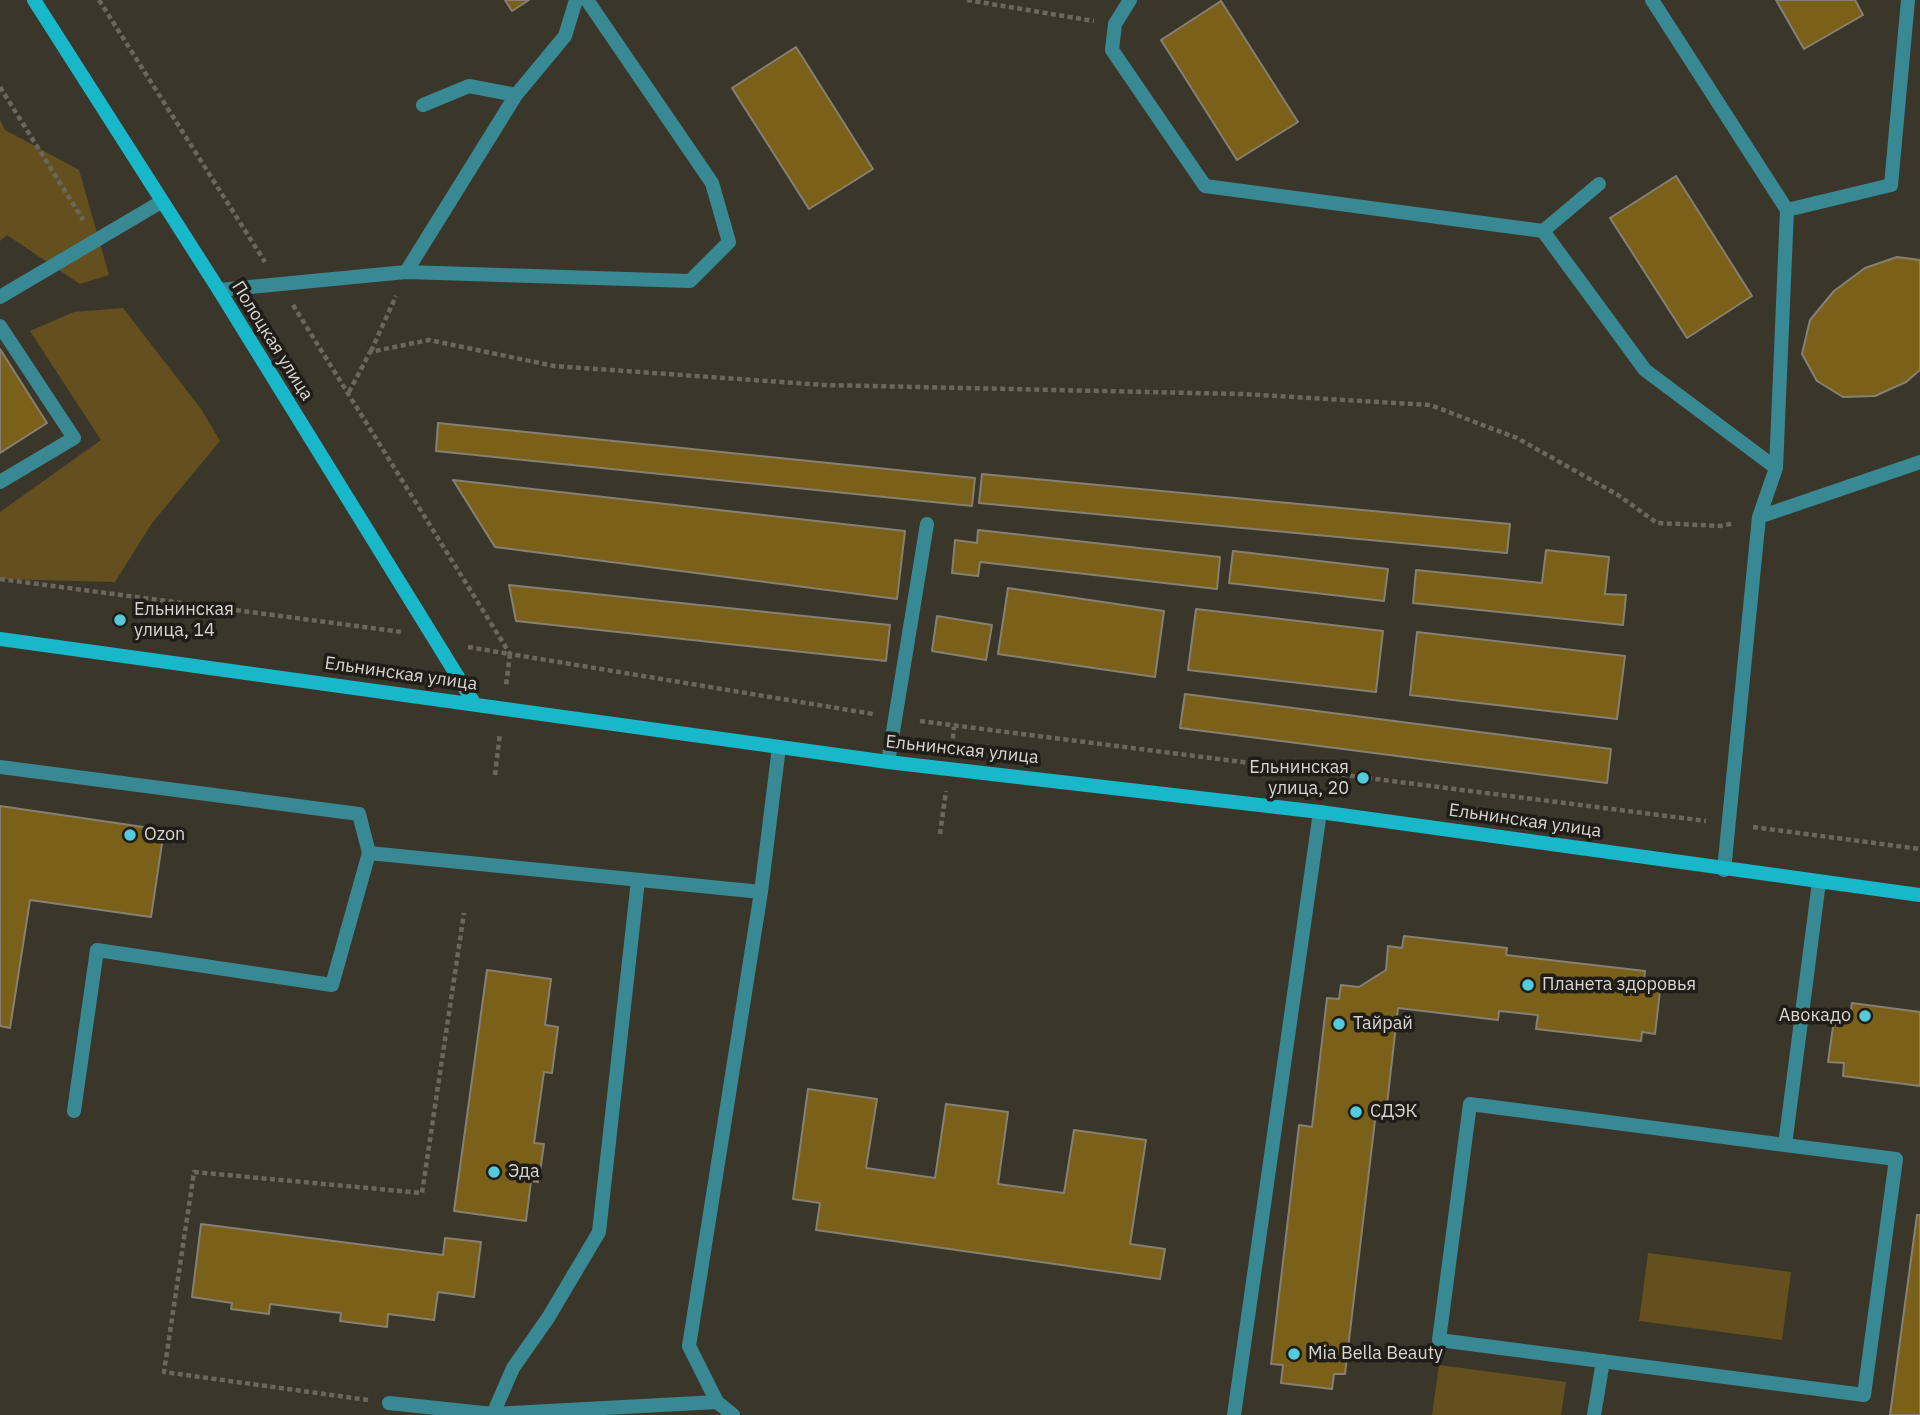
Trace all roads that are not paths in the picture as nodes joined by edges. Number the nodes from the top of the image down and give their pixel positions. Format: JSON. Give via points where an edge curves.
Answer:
{"nodes":[{"id":1,"x":34,"y":0,"type":"edge"},
{"id":2,"x":576,"y":0,"type":"edge"},
{"id":3,"x":587,"y":0,"type":"edge"},
{"id":4,"x":1130,"y":0,"type":"edge"},
{"id":5,"x":1651,"y":0,"type":"edge"},
{"id":6,"x":1912,"y":7,"type":"edge"},
{"id":7,"x":516,"y":95,"type":"junction"},
{"id":8,"x":423,"y":105,"type":"dead end"},
{"id":9,"x":1599,"y":184,"type":"dead end"},
{"id":10,"x":161,"y":202,"type":"junction"},
{"id":11,"x":1787,"y":210,"type":"junction"},
{"id":12,"x":1543,"y":231,"type":"junction"},
{"id":13,"x":406,"y":272,"type":"junction"},
{"id":14,"x":219,"y":290,"type":"junction"},
{"id":15,"x":0,"y":297,"type":"edge"},
{"id":16,"x":0,"y":326,"type":"edge"},
{"id":17,"x":1920,"y":462,"type":"edge"},
{"id":18,"x":1776,"y":468,"type":"junction"},
{"id":19,"x":0,"y":482,"type":"edge"},
{"id":20,"x":1759,"y":517,"type":"junction"},
{"id":21,"x":927,"y":524,"type":"dead end"},
{"id":22,"x":0,"y":639,"type":"edge"},
{"id":23,"x":474,"y":704,"type":"junction"},
{"id":24,"x":779,"y":747,"type":"junction"},
{"id":25,"x":888,"y":762,"type":"junction"},
{"id":26,"x":0,"y":767,"type":"edge"},
{"id":27,"x":1320,"y":812,"type":"junction"},
{"id":28,"x":369,"y":853,"type":"junction"},
{"id":29,"x":1724,"y":870,"type":"junction"},
{"id":30,"x":638,"y":880,"type":"junction"},
{"id":31,"x":1819,"y":882,"type":"junction"},
{"id":32,"x":761,"y":892,"type":"junction"},
{"id":33,"x":1920,"y":895,"type":"edge"},
{"id":34,"x":74,"y":1111,"type":"dead end"},
{"id":35,"x":1785,"y":1145,"type":"junction"},
{"id":36,"x":1603,"y":1361,"type":"junction"},
{"id":37,"x":717,"y":1402,"type":"junction"},
{"id":38,"x":389,"y":1403,"type":"road end"},
{"id":39,"x":493,"y":1414,"type":"edge"},
{"id":40,"x":733,"y":1415,"type":"edge"},
{"id":41,"x":1234,"y":1415,"type":"edge"},
{"id":42,"x":1594,"y":1415,"type":"edge"}],
"edges":[{"from":1,"to":10,"type":"street","name":"Полоцкая улица"},
{"from":2,"to":7,"type":"lane","via":[[565,36]]},
{"from":3,"to":13,"type":"lane","via":[[712,183],[729,242],[690,281]]},
{"from":4,"to":12,"type":"lane","via":[[1115,24],[1112,50],[1205,186]]},
{"from":5,"to":11,"type":"lane"},
{"from":6,"to":11,"type":"lane","via":[[1891,185]]},
{"from":7,"to":8,"type":"lane","via":[[469,86]]},
{"from":7,"to":13,"type":"lane"},
{"from":9,"to":12,"type":"lane"},
{"from":10,"to":14,"type":"street","name":"Полоцкая улица"},
{"from":10,"to":15,"type":"lane"},
{"from":11,"to":18,"type":"lane"},
{"from":12,"to":18,"type":"lane","via":[[1645,370]]},
{"from":13,"to":14,"type":"lane"},
{"from":14,"to":23,"type":"street","name":"Полоцкая улица"},
{"from":16,"to":19,"type":"lane","via":[[74,438]]},
{"from":17,"to":20,"type":"lane"},
{"from":18,"to":20,"type":"lane"},
{"from":20,"to":29,"type":"lane"},
{"from":21,"to":25,"type":"lane"},
{"from":22,"to":23,"type":"street","name":"Ельнинская улица"},
{"from":23,"to":24,"type":"street","name":"Ельнинская улица"},
{"from":24,"to":25,"type":"street","name":"Ельнинская улица"},
{"from":24,"to":32,"type":"lane"},
{"from":25,"to":27,"type":"street","name":"Ельнинская улица"},
{"from":26,"to":28,"type":"lane","via":[[359,814]]},
{"from":27,"to":29,"type":"street","name":"Ельнинская улица"},
{"from":27,"to":41,"type":"lane"},
{"from":28,"to":30,"type":"lane"},
{"from":28,"to":34,"type":"lane","via":[[332,985],[97,950]]},
{"from":29,"to":31,"type":"street","name":"Ельнинская улица"},
{"from":30,"to":32,"type":"lane"},
{"from":30,"to":39,"type":"lane","via":[[599,1232],[513,1368]]},
{"from":31,"to":33,"type":"street","name":"Ельнинская улица"},
{"from":31,"to":35,"type":"lane"},
{"from":32,"to":37,"type":"lane","via":[[689,1346]]},
{"from":35,"to":36,"type":"lane","via":[[1895,1159],[1864,1395]]},
{"from":35,"to":36,"type":"lane","via":[[1470,1104],[1439,1340]]},
{"from":36,"to":42,"type":"lane"},
{"from":37,"to":39,"type":"lane"},
{"from":37,"to":40,"type":"lane"},
{"from":38,"to":39,"type":"lane"}]}
